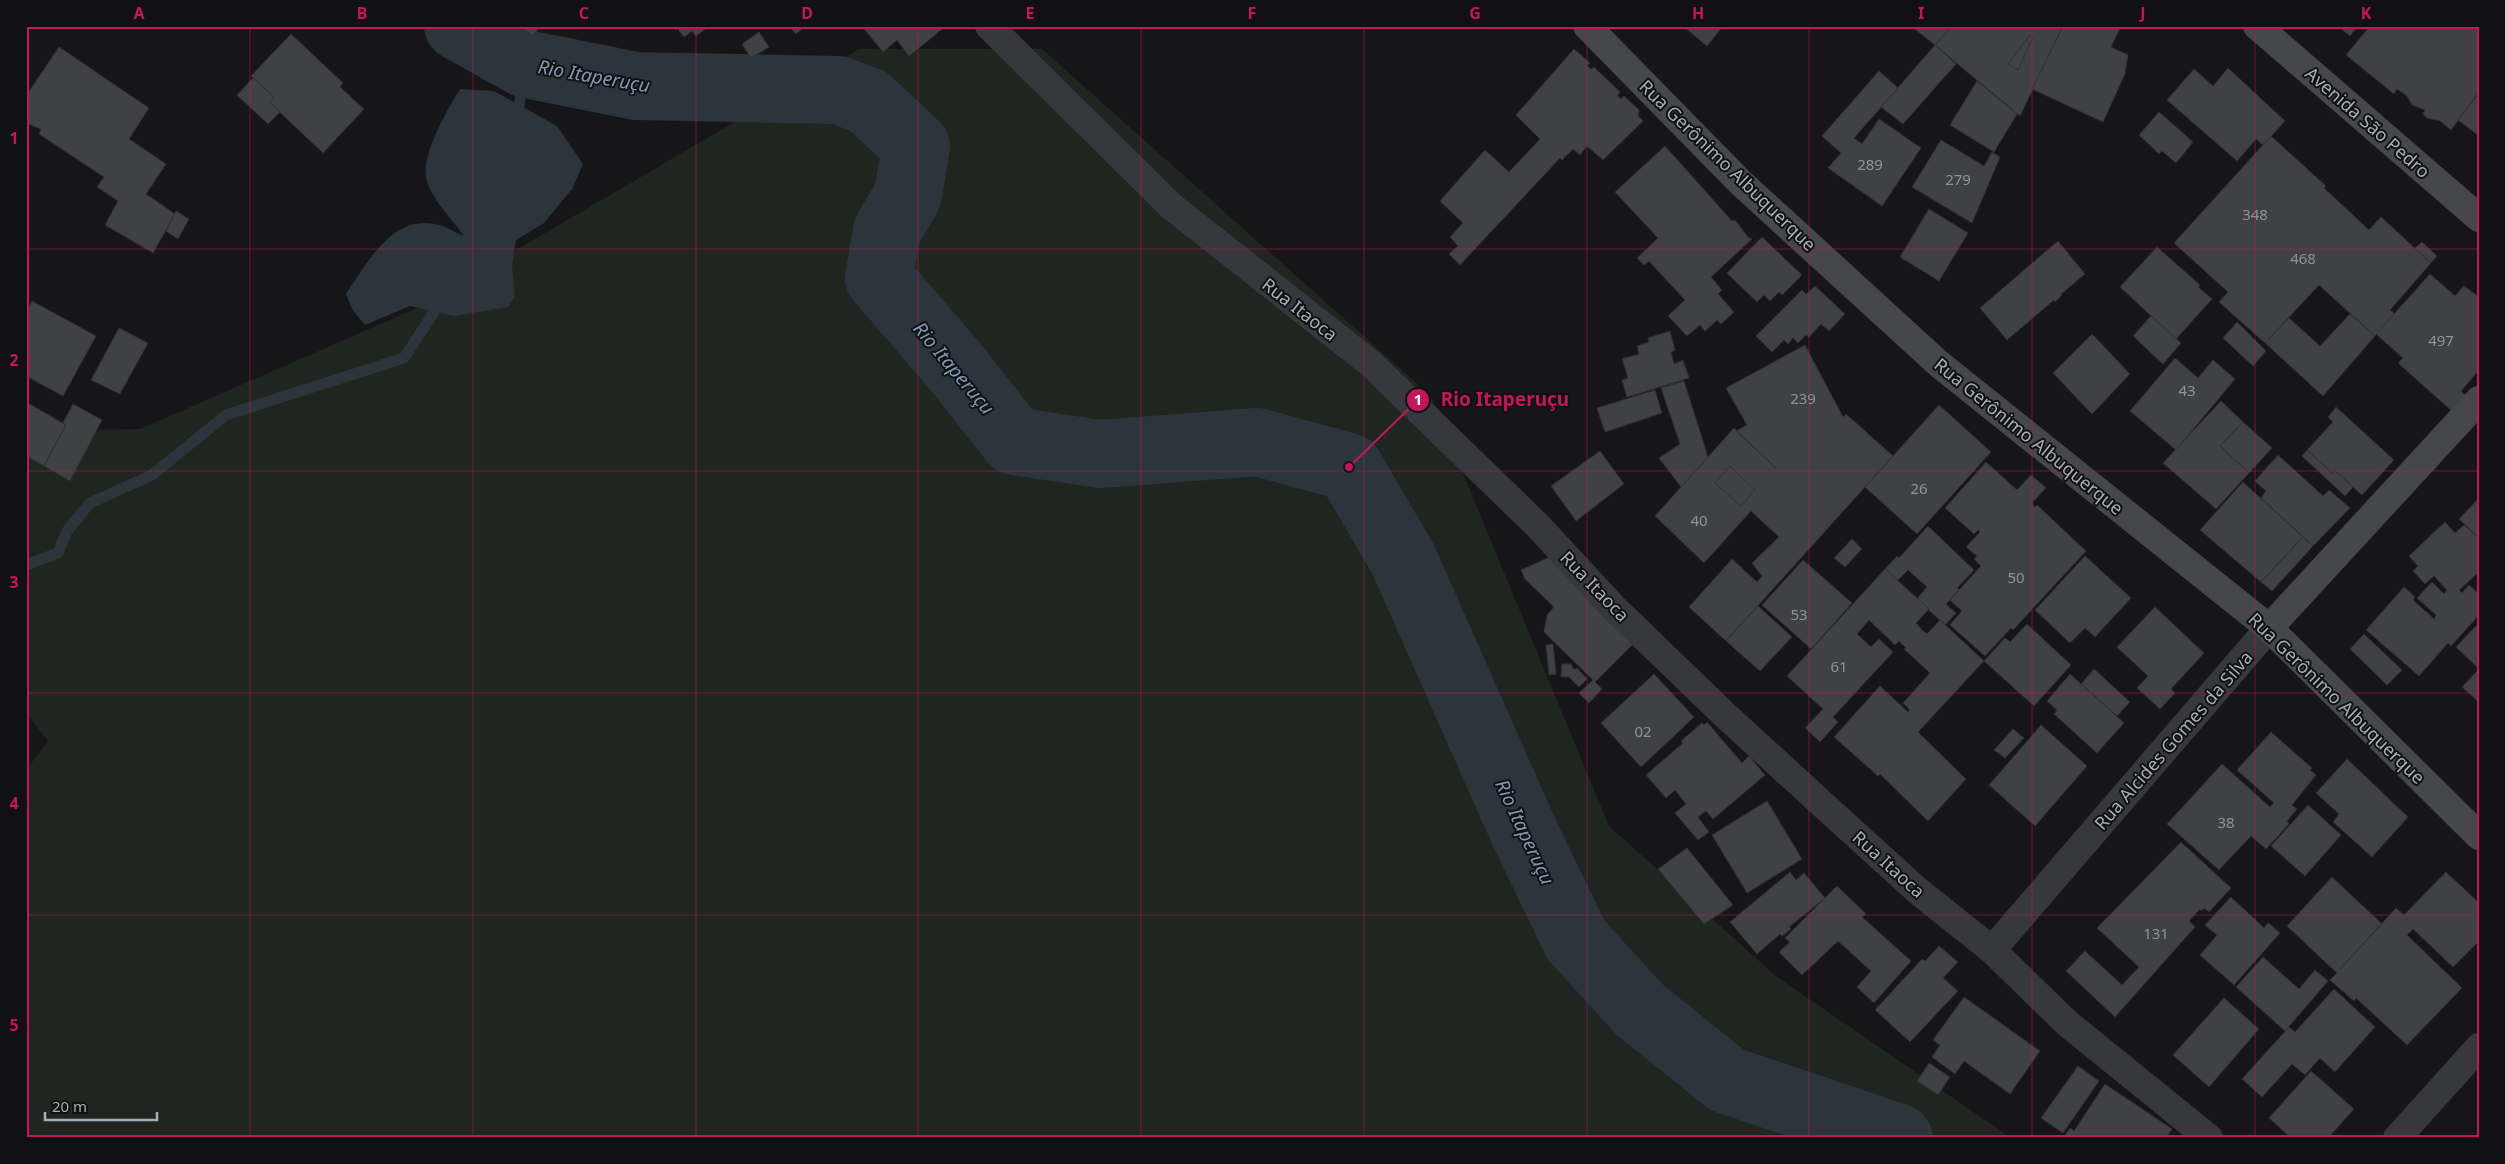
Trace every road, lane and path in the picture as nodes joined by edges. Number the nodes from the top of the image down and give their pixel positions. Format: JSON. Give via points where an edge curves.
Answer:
{"nodes":[{"id":1,"x":989,"y":26,"type":"edge"},
{"id":2,"x":1587,"y":26,"type":"edge"},
{"id":3,"x":2258,"y":26,"type":"edge"},
{"id":4,"x":2479,"y":218,"type":"edge"},
{"id":5,"x":2479,"y":400,"type":"edge"},
{"id":6,"x":2269,"y":628,"type":"junction"},
{"id":7,"x":2479,"y":836,"type":"edge"},
{"id":8,"x":1992,"y":950,"type":"junction"},
{"id":9,"x":2479,"y":1047,"type":"edge"},
{"id":10,"x":2209,"y":1138,"type":"edge"},
{"id":11,"x":2398,"y":1138,"type":"edge"}],
"edges":[{"from":1,"to":8,"type":"street","name":"Rua Itaoca","via":[[1171,206],[1370,363],[1538,526],[1614,608],[1726,716],[1918,891]]},
{"from":2,"to":6,"type":"street","name":"Rua Gerônimo Albuquerque","via":[[1741,183],[1939,364]]},
{"from":3,"to":4,"type":"street","name":"Avenida São Pedro"},
{"from":5,"to":6,"type":"street","name":"Rua Alcides Gomes da Silva"},
{"from":6,"to":7,"type":"street","name":"Rua Gerônimo Albuquerque"},
{"from":6,"to":8,"type":"street","name":"Rua Alcides Gomes da Silva"},
{"from":8,"to":10,"type":"street","name":"Rua Itaoca","via":[[2068,1023]]},
{"from":9,"to":11,"type":"street"}]}
